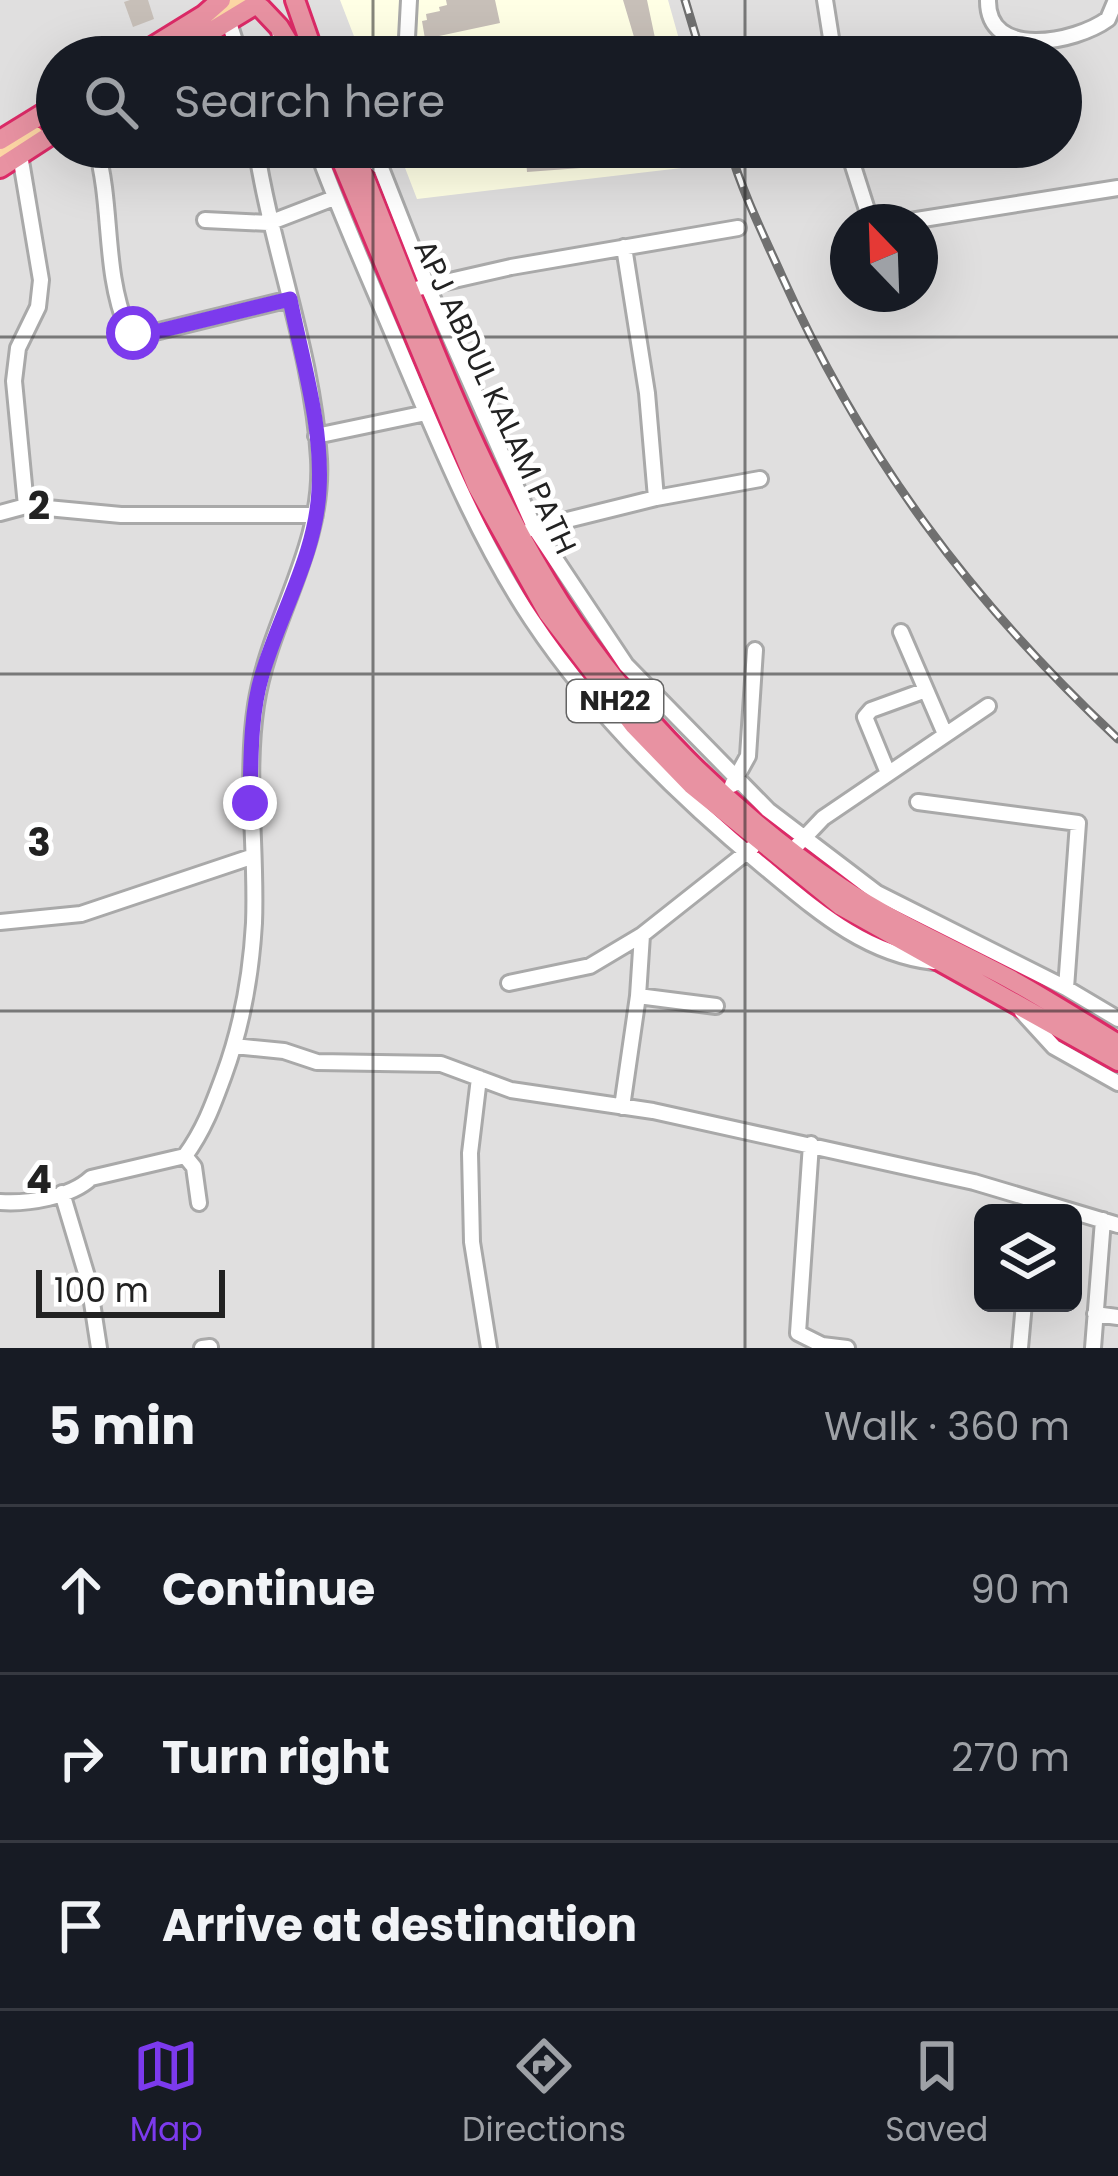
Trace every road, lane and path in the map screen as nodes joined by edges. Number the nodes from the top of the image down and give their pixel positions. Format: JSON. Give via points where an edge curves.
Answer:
{"nodes":[{"id":1,"x":290,"y":0,"type":"edge"},
{"id":2,"x":410,"y":0,"type":"edge"},
{"id":3,"x":826,"y":0,"type":"edge"},
{"id":4,"x":988,"y":0,"type":"edge"},
{"id":5,"x":1116,"y":0,"type":"edge"},
{"id":6,"x":250,"y":3,"type":"edge"},
{"id":7,"x":224,"y":10,"type":"edge"},
{"id":8,"x":279,"y":27,"type":"junction"},
{"id":9,"x":170,"y":36,"type":"edge"},
{"id":10,"x":193,"y":36,"type":"edge"},
{"id":11,"x":194,"y":36,"type":"edge"},
{"id":12,"x":280,"y":36,"type":"edge"},
{"id":13,"x":284,"y":36,"type":"edge"},
{"id":14,"x":306,"y":36,"type":"edge"},
{"id":15,"x":407,"y":36,"type":"edge"},
{"id":16,"x":831,"y":36,"type":"edge"},
{"id":17,"x":1004,"y":36,"type":"edge"},
{"id":18,"x":1060,"y":36,"type":"edge"},
{"id":19,"x":36,"y":118,"type":"edge"},
{"id":20,"x":36,"y":139,"type":"edge"},
{"id":21,"x":0,"y":140,"type":"edge"},
{"id":22,"x":10,"y":156,"type":"edge"},
{"id":23,"x":0,"y":168,"type":"edge"},
{"id":24,"x":101,"y":168,"type":"edge"},
{"id":25,"x":260,"y":168,"type":"edge"},
{"id":26,"x":323,"y":168,"type":"edge"},
{"id":27,"x":343,"y":168,"type":"edge"},
{"id":28,"x":365,"y":168,"type":"edge"},
{"id":29,"x":854,"y":168,"type":"edge"},
{"id":30,"x":1118,"y":188,"type":"edge"},
{"id":31,"x":334,"y":198,"type":"junction"},
{"id":32,"x":865,"y":204,"type":"edge"},
{"id":33,"x":938,"y":216,"type":"edge"},
{"id":34,"x":206,"y":220,"type":"dead end"},
{"id":35,"x":269,"y":223,"type":"junction"},
{"id":36,"x":738,"y":228,"type":"dead end"},
{"id":37,"x":624,"y":248,"type":"junction"},
{"id":38,"x":379,"y":276,"type":"junction"},
{"id":39,"x":419,"y":288,"type":"junction"},
{"id":40,"x":290,"y":299,"type":"junction"},
{"id":41,"x":21,"y":342,"type":"junction"},
{"id":42,"x":0,"y":355,"type":"edge"},
{"id":43,"x":435,"y":410,"type":"junction"},
{"id":44,"x":17,"y":426,"type":"junction"},
{"id":45,"x":0,"y":428,"type":"edge"},
{"id":46,"x":316,"y":436,"type":"junction"},
{"id":47,"x":760,"y":479,"type":"dead end"},
{"id":48,"x":656,"y":498,"type":"junction"},
{"id":49,"x":26,"y":506,"type":"junction"},
{"id":50,"x":0,"y":513,"type":"edge"},
{"id":51,"x":315,"y":515,"type":"junction"},
{"id":52,"x":528,"y":530,"type":"junction"},
{"id":53,"x":586,"y":625,"type":"junction"},
{"id":54,"x":901,"y":632,"type":"dead end"},
{"id":55,"x":755,"y":650,"type":"dead end"},
{"id":56,"x":926,"y":690,"type":"junction"},
{"id":57,"x":988,"y":706,"type":"dead end"},
{"id":58,"x":945,"y":734,"type":"junction"},
{"id":59,"x":888,"y":773,"type":"junction"},
{"id":60,"x":738,"y":778,"type":"junction"},
{"id":61,"x":724,"y":794,"type":"junction"},
{"id":62,"x":918,"y":802,"type":"dead end"},
{"id":63,"x":753,"y":848,"type":"junction"},
{"id":64,"x":793,"y":849,"type":"junction"},
{"id":65,"x":251,"y":857,"type":"junction"},
{"id":66,"x":0,"y":922,"type":"edge"},
{"id":67,"x":918,"y":924,"type":"junction"},
{"id":68,"x":642,"y":935,"type":"junction"},
{"id":69,"x":945,"y":964,"type":"junction"},
{"id":70,"x":509,"y":983,"type":"dead end"},
{"id":71,"x":1066,"y":988,"type":"junction"},
{"id":72,"x":638,"y":996,"type":"junction"},
{"id":73,"x":1011,"y":1000,"type":"junction"},
{"id":74,"x":1034,"y":1003,"type":"junction"},
{"id":75,"x":716,"y":1006,"type":"dead end"},
{"id":76,"x":1118,"y":1019,"type":"edge"},
{"id":77,"x":234,"y":1046,"type":"junction"},
{"id":78,"x":1112,"y":1055,"type":"edge"},
{"id":79,"x":479,"y":1078,"type":"junction"},
{"id":80,"x":1118,"y":1084,"type":"edge"},
{"id":81,"x":622,"y":1107,"type":"junction"},
{"id":82,"x":811,"y":1144,"type":"junction"},
{"id":83,"x":184,"y":1156,"type":"junction"},
{"id":84,"x":62,"y":1193,"type":"junction"},
{"id":85,"x":0,"y":1202,"type":"edge"},
{"id":86,"x":199,"y":1203,"type":"dead end"},
{"id":87,"x":1028,"y":1204,"type":"edge"},
{"id":88,"x":1110,"y":1223,"type":"edge"},
{"id":89,"x":1023,"y":1312,"type":"edge"},
{"id":90,"x":1095,"y":1314,"type":"junction"},
{"id":91,"x":1118,"y":1317,"type":"edge"},
{"id":92,"x":821,"y":1346,"type":"edge"},
{"id":93,"x":99,"y":1348,"type":"edge"},
{"id":94,"x":489,"y":1348,"type":"edge"},
{"id":95,"x":847,"y":1348,"type":"edge"},
{"id":96,"x":1020,"y":1348,"type":"edge"},
{"id":97,"x":1093,"y":1348,"type":"edge"}],
"edges":[{"from":1,"to":6,"type":"highway"},
{"from":1,"to":14,"type":"highway"},
{"from":2,"to":15,"type":"street"},
{"from":3,"to":16,"type":"street"},
{"from":4,"to":17,"type":"street","via":[[995,30]]},
{"from":5,"to":18,"type":"street","via":[[1108,19]]},
{"from":6,"to":7,"type":"highway"},
{"from":6,"to":8,"type":"highway"},
{"from":6,"to":10,"type":"main road"},
{"from":7,"to":9,"type":"highway"},
{"from":7,"to":11,"type":"highway"},
{"from":8,"to":12,"type":"street"},
{"from":8,"to":13,"type":"highway"},
{"from":19,"to":21,"type":"highway"},
{"from":20,"to":22,"type":"highway"},
{"from":22,"to":23,"type":"highway"},
{"from":22,"to":41,"type":"street","via":[[41,280]]},
{"from":24,"to":40,"type":"street","via":[[111,268],[133,333]]},
{"from":25,"to":35,"type":"street"},
{"from":26,"to":31,"type":"street","number":"NH22"},
{"from":27,"to":38,"type":"highway","name":"APJ ABDUL KALAM PATH","number":"NH22"},
{"from":28,"to":39,"type":"highway","name":"APJ ABDUL KALAM PATH","number":"NH22"},
{"from":29,"to":32,"type":"street"},
{"from":30,"to":33,"type":"street"},
{"from":31,"to":35,"type":"street"},
{"from":31,"to":38,"type":"street","number":"NH22"},
{"from":34,"to":35,"type":"street"},
{"from":35,"to":40,"type":"street"},
{"from":36,"to":37,"type":"street"},
{"from":37,"to":39,"type":"street"},
{"from":37,"to":48,"type":"street"},
{"from":38,"to":43,"type":"highway","name":"APJ ABDUL KALAM PATH","number":"NH22"},
{"from":39,"to":52,"type":"highway","name":"APJ ABDUL KALAM PATH","number":"NH22"},
{"from":40,"to":46,"type":"street"},
{"from":41,"to":42,"type":"street"},
{"from":41,"to":44,"type":"street"},
{"from":43,"to":46,"type":"street"},
{"from":43,"to":63,"type":"highway","name":"APJ ABDUL KALAM PATH","number":"NH22","via":[[493,534],[548,613],[634,725]]},
{"from":44,"to":45,"type":"street"},
{"from":44,"to":49,"type":"street"},
{"from":46,"to":51,"type":"street"},
{"from":47,"to":48,"type":"street"},
{"from":48,"to":52,"type":"street"},
{"from":49,"to":50,"type":"street"},
{"from":49,"to":51,"type":"street","via":[[121,515]]},
{"from":51,"to":65,"type":"street","via":[[256,706]]},
{"from":52,"to":53,"type":"highway","name":"APJ ABDUL KALAM PATH","number":"NH22"},
{"from":53,"to":60,"type":"street","number":"NH22"},
{"from":53,"to":61,"type":"highway","name":"APJ ABDUL KALAM PATH","number":"NH22","via":[[628,697]]},
{"from":54,"to":56,"type":"street"},
{"from":55,"to":60,"type":"street","via":[[748,756]]},
{"from":56,"to":58,"type":"street"},
{"from":56,"to":59,"type":"street","via":[[867,713]]},
{"from":57,"to":58,"type":"street"},
{"from":58,"to":59,"type":"street"},
{"from":59,"to":64,"type":"street"},
{"from":60,"to":61,"type":"street"},
{"from":60,"to":64,"type":"street","number":"NH22"},
{"from":61,"to":64,"type":"highway","name":"APJ ABDUL KALAM PATH","number":"NH22"},
{"from":62,"to":71,"type":"street","via":[[1078,823]]},
{"from":63,"to":64,"type":"highway","name":"APJ ABDUL KALAM PATH","number":"NH22"},
{"from":63,"to":68,"type":"street"},
{"from":63,"to":69,"type":"street","number":"NH22","via":[[814,908],[884,953]]},
{"from":64,"to":67,"type":"highway","name":"APJ ABDUL KALAM PATH","number":"NH22","via":[[865,903]]},
{"from":64,"to":69,"type":"highway","name":"APJ ABDUL KALAM PATH","number":"NH22","via":[[841,906]]},
{"from":65,"to":66,"type":"street","via":[[81,914]]},
{"from":65,"to":77,"type":"street","via":[[250,967]]},
{"from":67,"to":71,"type":"street","number":"NH22"},
{"from":67,"to":74,"type":"highway","name":"APJ ABDUL KALAM PATH","number":"NH22"},
{"from":68,"to":70,"type":"street","via":[[590,966]]},
{"from":68,"to":72,"type":"street"},
{"from":69,"to":73,"type":"highway","name":"APJ ABDUL KALAM PATH","number":"NH22"},
{"from":71,"to":76,"type":"street","number":"NH22"},
{"from":72,"to":75,"type":"street"},
{"from":72,"to":81,"type":"street"},
{"from":73,"to":74,"type":"highway","name":"APJ ABDUL KALAM PATH","number":"NH22"},
{"from":73,"to":78,"type":"street","number":"NH22","via":[[1054,1047]]},
{"from":74,"to":78,"type":"highway","name":"APJ ABDUL KALAM PATH","number":"NH22"},
{"from":77,"to":79,"type":"street","via":[[317,1062],[441,1064]]},
{"from":77,"to":83,"type":"street","via":[[205,1128]]},
{"from":78,"to":80,"type":"street","number":"NH22"},
{"from":79,"to":81,"type":"street"},
{"from":79,"to":94,"type":"street","via":[[472,1220]]},
{"from":81,"to":82,"type":"street"},
{"from":82,"to":87,"type":"street"},
{"from":82,"to":92,"type":"street","via":[[796,1314],[798,1333]]},
{"from":83,"to":84,"type":"street"},
{"from":83,"to":86,"type":"street","via":[[194,1167]]},
{"from":84,"to":85,"type":"street"},
{"from":84,"to":93,"type":"street"},
{"from":88,"to":90,"type":"street"},
{"from":89,"to":96,"type":"street"},
{"from":90,"to":91,"type":"street"},
{"from":90,"to":97,"type":"street"},
{"from":92,"to":95,"type":"street"}]}
